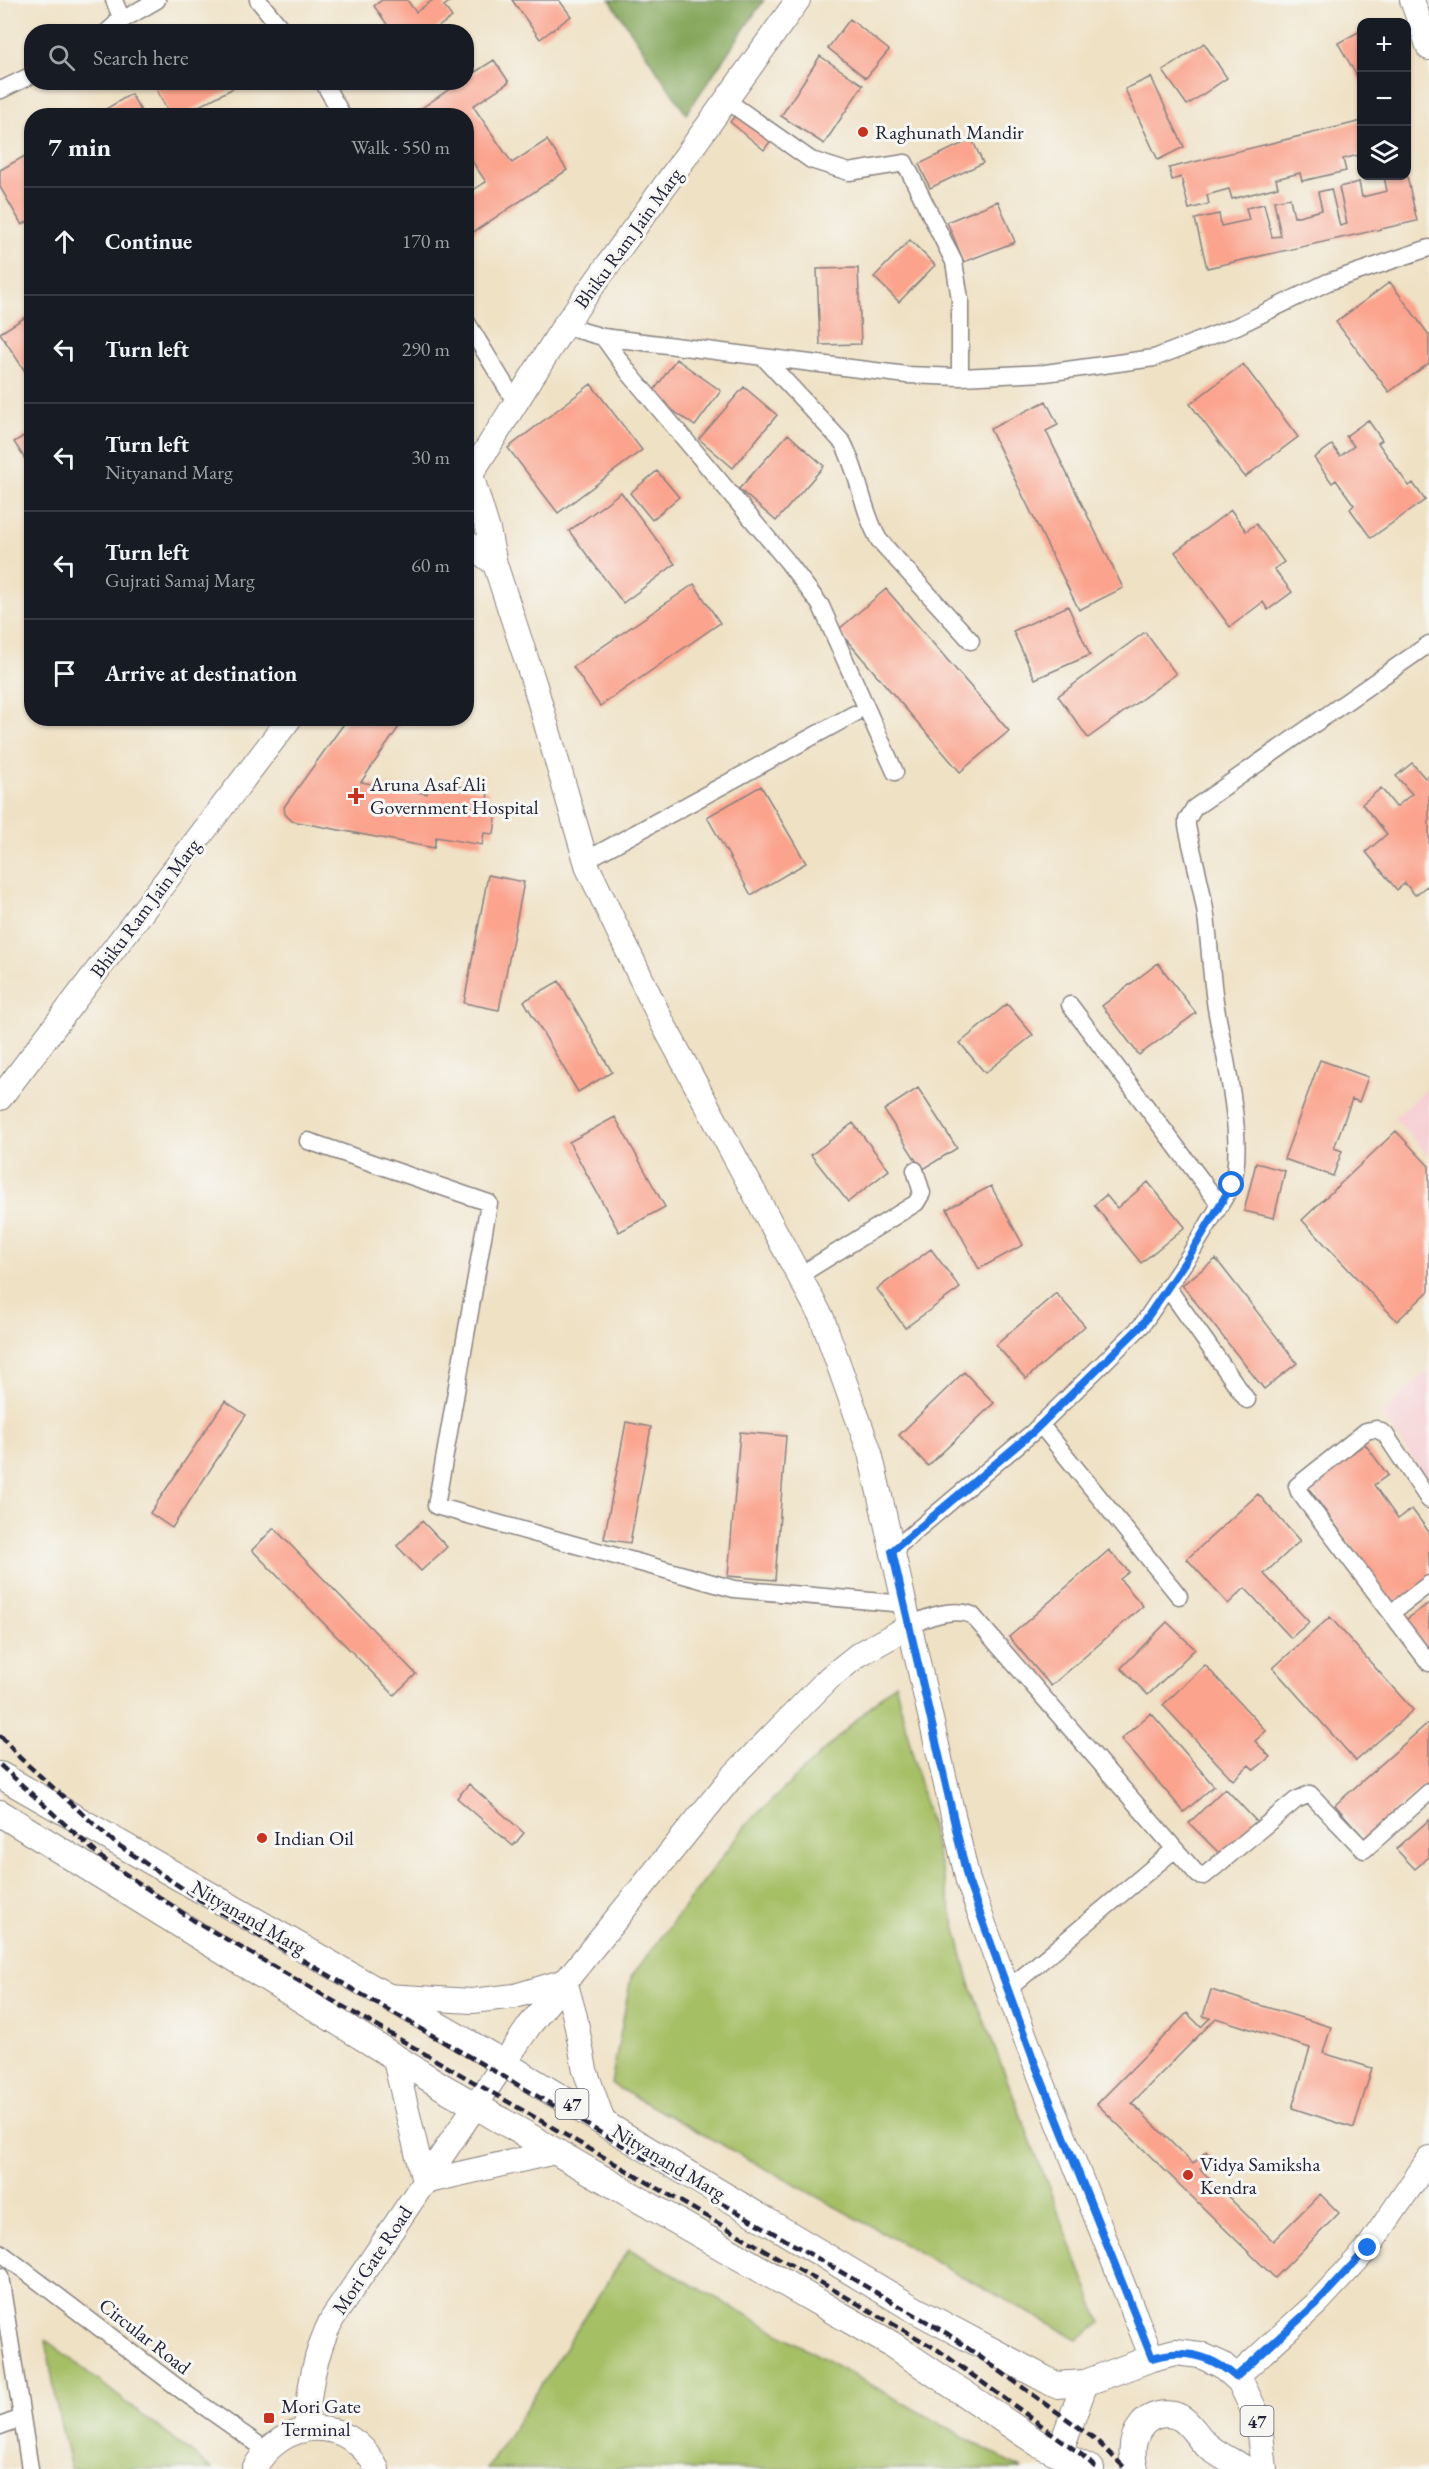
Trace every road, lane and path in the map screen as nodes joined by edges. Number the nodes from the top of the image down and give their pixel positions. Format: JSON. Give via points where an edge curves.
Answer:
{"nodes":[{"id":1,"x":114,"y":0,"type":"edge"},
{"id":2,"x":157,"y":0,"type":"edge"},
{"id":3,"x":258,"y":0,"type":"edge"},
{"id":4,"x":798,"y":0,"type":"edge"},
{"id":5,"x":1412,"y":0,"type":"edge"},
{"id":6,"x":114,"y":24,"type":"edge"},
{"id":7,"x":117,"y":24,"type":"edge"},
{"id":8,"x":278,"y":24,"type":"edge"},
{"id":9,"x":1429,"y":48,"type":"edge"},
{"id":10,"x":24,"y":79,"type":"edge"},
{"id":11,"x":0,"y":89,"type":"edge"},
{"id":12,"x":328,"y":90,"type":"edge"},
{"id":13,"x":726,"y":100,"type":"junction"},
{"id":14,"x":338,"y":108,"type":"edge"},
{"id":15,"x":1429,"y":248,"type":"edge"},
{"id":16,"x":564,"y":326,"type":"junction"},
{"id":17,"x":474,"y":334,"type":"edge"},
{"id":18,"x":603,"y":337,"type":"junction"},
{"id":19,"x":765,"y":359,"type":"junction"},
{"id":20,"x":960,"y":377,"type":"junction"},
{"id":21,"x":516,"y":403,"type":"junction"},
{"id":22,"x":474,"y":470,"type":"edge"},
{"id":23,"x":474,"y":491,"type":"edge"},
{"id":24,"x":474,"y":548,"type":"edge"},
{"id":25,"x":495,"y":564,"type":"junction"},
{"id":26,"x":971,"y":641,"type":"dead end"},
{"id":27,"x":1429,"y":644,"type":"edge"},
{"id":28,"x":854,"y":714,"type":"dead end"},
{"id":29,"x":284,"y":726,"type":"edge"},
{"id":30,"x":895,"y":772,"type":"dead end"},
{"id":31,"x":586,"y":860,"type":"junction"},
{"id":32,"x":1070,"y":1005,"type":"dead end"},
{"id":33,"x":0,"y":1098,"type":"edge"},
{"id":34,"x":308,"y":1141,"type":"dead end"},
{"id":35,"x":915,"y":1170,"type":"dead end"},
{"id":36,"x":1220,"y":1205,"type":"junction"},
{"id":37,"x":800,"y":1275,"type":"junction"},
{"id":38,"x":1167,"y":1287,"type":"junction"},
{"id":39,"x":1246,"y":1400,"type":"dead end"},
{"id":40,"x":1040,"y":1424,"type":"junction"},
{"id":41,"x":1429,"y":1500,"type":"edge"},
{"id":42,"x":892,"y":1551,"type":"junction"},
{"id":43,"x":1429,"y":1584,"type":"edge"},
{"id":44,"x":1179,"y":1596,"type":"dead end"},
{"id":45,"x":1391,"y":1613,"type":"junction"},
{"id":46,"x":908,"y":1615,"type":"junction"},
{"id":47,"x":1429,"y":1663,"type":"edge"},
{"id":48,"x":0,"y":1775,"type":"edge"},
{"id":49,"x":1429,"y":1792,"type":"edge"},
{"id":50,"x":36,"y":1795,"type":"junction"},
{"id":51,"x":9,"y":1818,"type":"edge"},
{"id":52,"x":1175,"y":1849,"type":"junction"},
{"id":53,"x":565,"y":1981,"type":"junction"},
{"id":54,"x":1008,"y":1989,"type":"junction"},
{"id":55,"x":386,"y":1996,"type":"junction"},
{"id":56,"x":394,"y":2056,"type":"junction"},
{"id":57,"x":503,"y":2063,"type":"junction"},
{"id":58,"x":475,"y":2106,"type":"junction"},
{"id":59,"x":604,"y":2124,"type":"junction"},
{"id":60,"x":555,"y":2152,"type":"junction"},
{"id":61,"x":1429,"y":2159,"type":"edge"},
{"id":62,"x":424,"y":2182,"type":"junction"},
{"id":63,"x":0,"y":2252,"type":"edge"},
{"id":64,"x":0,"y":2276,"type":"edge"},
{"id":65,"x":912,"y":2308,"type":"junction"},
{"id":66,"x":891,"y":2344,"type":"junction"},
{"id":67,"x":1152,"y":2358,"type":"junction"},
{"id":68,"x":1236,"y":2377,"type":"junction"},
{"id":69,"x":1085,"y":2383,"type":"junction"},
{"id":70,"x":22,"y":2418,"type":"junction"},
{"id":71,"x":0,"y":2426,"type":"edge"},
{"id":72,"x":306,"y":2429,"type":"junction"},
{"id":73,"x":1059,"y":2454,"type":"junction"},
{"id":74,"x":260,"y":2460,"type":"edge"},
{"id":75,"x":30,"y":2469,"type":"edge"},
{"id":76,"x":377,"y":2469,"type":"edge"},
{"id":77,"x":1091,"y":2469,"type":"edge"},
{"id":78,"x":1135,"y":2469,"type":"edge"},
{"id":79,"x":1245,"y":2469,"type":"edge"},
{"id":80,"x":1264,"y":2469,"type":"edge"}],
"edges":[{"from":1,"to":6,"type":"street","via":[[120,12]]},
{"from":2,"to":7,"type":"street"},
{"from":3,"to":8,"type":"street"},
{"from":4,"to":13,"type":"street","name":"Bhiku Ram Jain Marg"},
{"from":5,"to":9,"type":"street"},
{"from":10,"to":11,"type":"street"},
{"from":12,"to":14,"type":"street"},
{"from":13,"to":16,"type":"street","name":"Bhiku Ram Jain Marg"},
{"from":13,"to":20,"type":"street","via":[[811,160],[849,172],[905,163],[954,262],[960,299]]},
{"from":15,"to":20,"type":"street","via":[[1328,282],[1237,326],[1154,358],[1045,373]]},
{"from":16,"to":18,"type":"street"},
{"from":16,"to":21,"type":"street","name":"Bhiku Ram Jain Marg"},
{"from":17,"to":21,"type":"street"},
{"from":18,"to":19,"type":"street"},
{"from":18,"to":30,"type":"street","via":[[821,606]]},
{"from":19,"to":20,"type":"street"},
{"from":19,"to":26,"type":"street","via":[[843,442],[871,527],[879,540]]},
{"from":21,"to":22,"type":"street","name":"Bhiku Ram Jain Marg"},
{"from":23,"to":25,"type":"street","via":[[489,530]]},
{"from":24,"to":25,"type":"street"},
{"from":25,"to":31,"type":"street"},
{"from":27,"to":36,"type":"street","via":[[1194,808],[1187,820],[1205,912],[1237,1157],[1232,1185]]},
{"from":28,"to":31,"type":"street"},
{"from":29,"to":33,"type":"street","name":"Bhiku Ram Jain Marg"},
{"from":31,"to":37,"type":"street","via":[[662,1022]]},
{"from":32,"to":36,"type":"street"},
{"from":34,"to":46,"type":"street","via":[[489,1203],[436,1506],[734,1589]]},
{"from":35,"to":37,"type":"street","via":[[922,1193],[916,1203]]},
{"from":36,"to":38,"type":"street"},
{"from":37,"to":42,"type":"street","via":[[822,1318],[870,1453]]},
{"from":38,"to":39,"type":"street"},
{"from":38,"to":40,"type":"street","via":[[1142,1325]]},
{"from":40,"to":42,"type":"street"},
{"from":40,"to":44,"type":"street"},
{"from":41,"to":45,"type":"street","via":[[1385,1434],[1376,1429],[1366,1431],[1298,1486]]},
{"from":42,"to":46,"type":"street"},
{"from":43,"to":45,"type":"street"},
{"from":45,"to":47,"type":"street"},
{"from":46,"to":52,"type":"street","via":[[972,1615]]},
{"from":46,"to":53,"type":"street","name":"Mori Gate Road","via":[[829,1678],[731,1778]]},
{"from":46,"to":54,"type":"street","via":[[968,1881]]},
{"from":48,"to":50,"type":"main road","name":"Nityanand Marg","number":"47"},
{"from":49,"to":52,"type":"street","via":[[1364,1850],[1310,1794],[1296,1800],[1206,1875],[1198,1875]]},
{"from":50,"to":51,"type":"main road"},
{"from":50,"to":55,"type":"main road","name":"Nityanand Marg","number":"47"},
{"from":51,"to":56,"type":"main road","name":"Nityanand Marg","number":"47"},
{"from":52,"to":54,"type":"street"},
{"from":53,"to":55,"type":"street","via":[[515,1996],[472,2001]]},
{"from":53,"to":57,"type":"street","name":"Mori Gate Road"},
{"from":53,"to":59,"type":"street","via":[[585,2070]]},
{"from":54,"to":67,"type":"street"},
{"from":55,"to":57,"type":"main road","name":"Nityanand Marg","number":"47"},
{"from":56,"to":58,"type":"main road","name":"Nityanand Marg","number":"47"},
{"from":56,"to":62,"type":"street"},
{"from":57,"to":58,"type":"street","name":"Mori Gate Road"},
{"from":57,"to":59,"type":"main road","name":"Nityanand Marg","number":"47"},
{"from":58,"to":60,"type":"main road","name":"Nityanand Marg","number":"47"},
{"from":58,"to":62,"type":"street","name":"Mori Gate Road"},
{"from":59,"to":65,"type":"main road","name":"Nityanand Marg","number":"47"},
{"from":60,"to":62,"type":"street"},
{"from":60,"to":66,"type":"main road","name":"Nityanand Marg","number":"47"},
{"from":61,"to":68,"type":"street","via":[[1368,2248],[1316,2304]]},
{"from":62,"to":72,"type":"street","name":"Mori Gate Road","via":[[324,2334],[310,2388]]},
{"from":63,"to":74,"type":"street","name":"Circular Road","via":[[185,2393]]},
{"from":64,"to":70,"type":"street"},
{"from":65,"to":66,"type":"main road"},
{"from":65,"to":69,"type":"main road","name":"Nityanand Marg","number":"47","via":[[1056,2385]]},
{"from":66,"to":73,"type":"main road","name":"Nityanand Marg","number":"47"},
{"from":67,"to":68,"type":"main road","name":"Nityanand Marg","number":"47","via":[[1176,2352],[1200,2355]]},
{"from":67,"to":69,"type":"main road","name":"Nityanand Marg","number":"47"},
{"from":68,"to":80,"type":"main road","name":"Nityanand Marg","number":"47","via":[[1255,2412]]},
{"from":69,"to":73,"type":"main road"},
{"from":70,"to":71,"type":"street"},
{"from":70,"to":75,"type":"street"},
{"from":72,"to":74,"type":"street","via":[[284,2436]]},
{"from":72,"to":76,"type":"street","via":[[344,2435],[365,2450]]},
{"from":73,"to":77,"type":"main road","name":"Nityanand Marg","number":"47"},
{"from":78,"to":79,"type":"main road","via":[[1132,2454],[1139,2428],[1161,2414],[1185,2421],[1208,2447]]}]}
